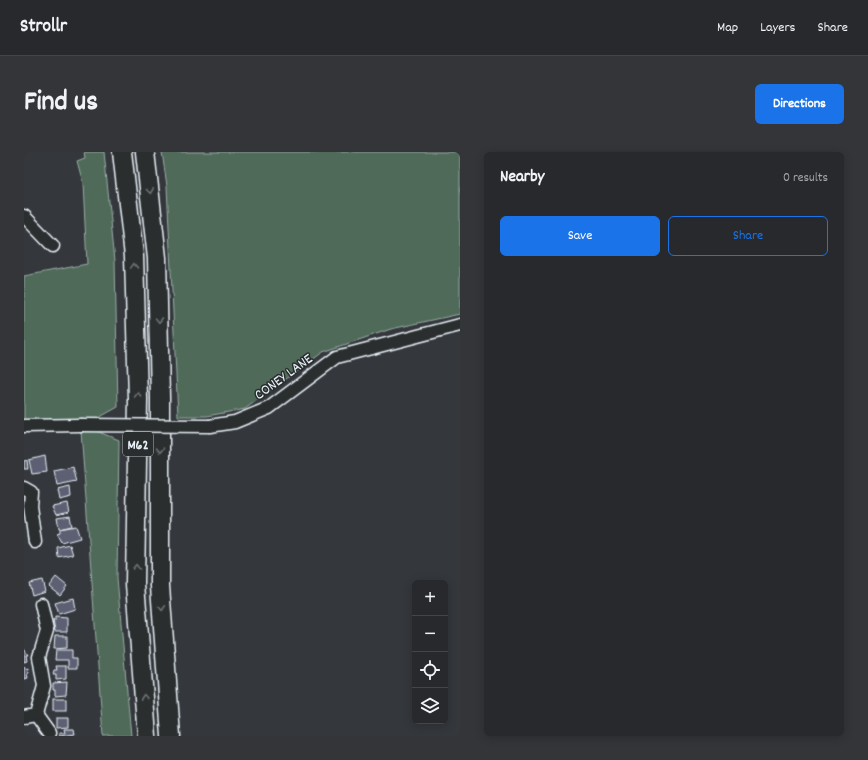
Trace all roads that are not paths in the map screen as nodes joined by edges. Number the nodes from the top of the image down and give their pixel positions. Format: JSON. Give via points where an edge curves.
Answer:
{"nodes":[{"id":1,"x":122,"y":152,"type":"edge"},
{"id":2,"x":145,"y":152,"type":"edge"},
{"id":3,"x":24,"y":216,"type":"edge"},
{"id":4,"x":53,"y":246,"type":"dead end"},
{"id":5,"x":460,"y":325,"type":"edge"},
{"id":6,"x":24,"y":426,"type":"edge"},
{"id":7,"x":24,"y":488,"type":"edge"},
{"id":8,"x":35,"y":542,"type":"dead end"},
{"id":9,"x":41,"y":604,"type":"dead end"},
{"id":10,"x":36,"y":714,"type":"junction"},
{"id":11,"x":24,"y":717,"type":"edge"},
{"id":12,"x":49,"y":733,"type":"dead end"},
{"id":13,"x":147,"y":736,"type":"edge"},
{"id":14,"x":171,"y":736,"type":"edge"}],
"edges":[{"from":13,"to":1,"type":"highway","number":"M62","one_way":true,"via":[[136,584],[138,399],[134,256]]},
{"from":2,"to":14,"type":"highway","number":"M62","one_way":true,"via":[[158,258],[160,586]]},
{"from":3,"to":4,"type":"street"},
{"from":5,"to":6,"type":"street","name":"CONEY LANE","bridge":true,"via":[[337,357],[286,396],[264,410],[236,422],[210,426]]},
{"from":7,"to":8,"type":"street","via":[[31,492],[30,506]]},
{"from":9,"to":10,"type":"street","via":[[47,631],[39,657],[44,686]]},
{"from":10,"to":11,"type":"street"},
{"from":10,"to":12,"type":"street"}]}
